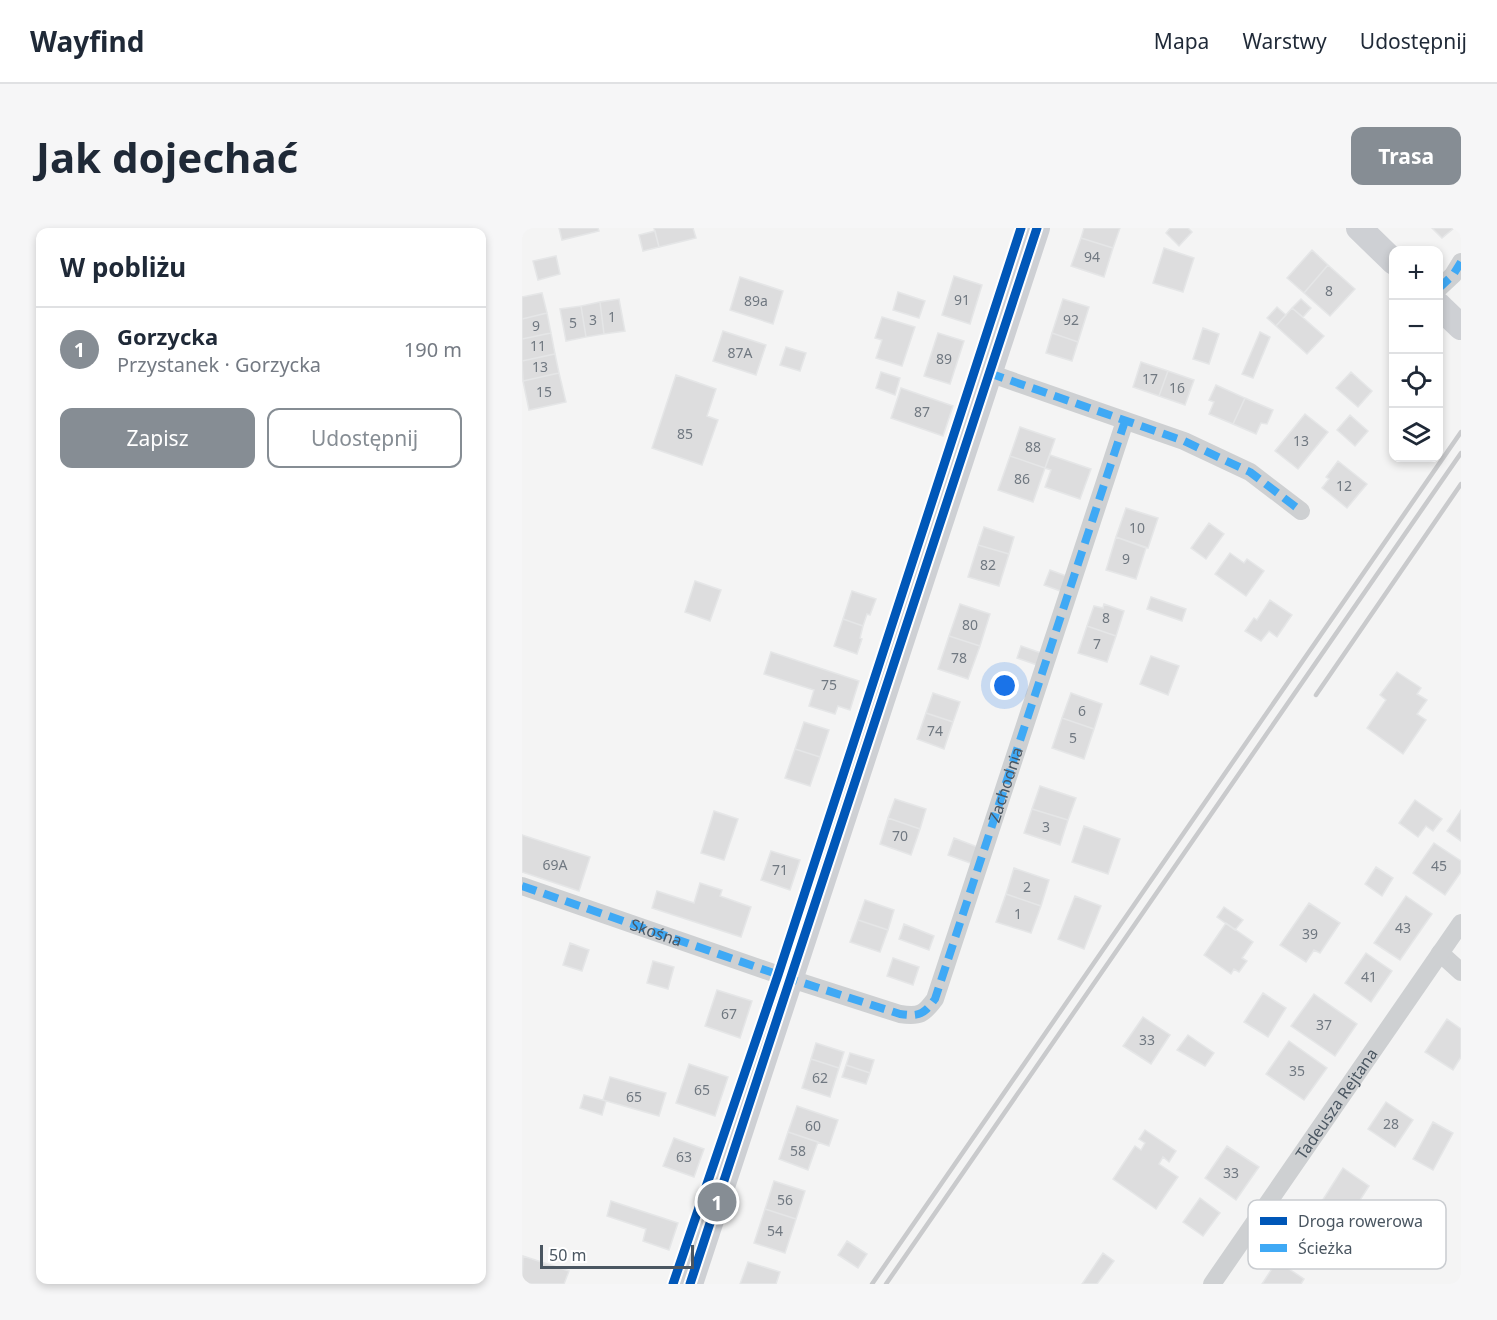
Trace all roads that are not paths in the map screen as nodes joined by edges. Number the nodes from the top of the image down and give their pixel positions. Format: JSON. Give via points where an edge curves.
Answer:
{"nodes":[{"id":1,"x":1036,"y":228,"type":"edge"},
{"id":2,"x":1359,"y":228,"type":"edge"},
{"id":3,"x":1389,"y":256,"type":"edge"},
{"id":4,"x":1461,"y":262,"type":"edge"},
{"id":5,"x":1443,"y":284,"type":"edge"},
{"id":6,"x":1443,"y":310,"type":"edge"},
{"id":7,"x":1461,"y":327,"type":"edge"},
{"id":8,"x":989,"y":373,"type":"junction"},
{"id":9,"x":1125,"y":421,"type":"junction"},
{"id":10,"x":1301,"y":511,"type":"dead end"},
{"id":11,"x":522,"y":886,"type":"edge"},
{"id":12,"x":1461,"y":923,"type":"edge"},
{"id":13,"x":1440,"y":953,"type":"junction"},
{"id":14,"x":1461,"y":972,"type":"edge"},
{"id":15,"x":791,"y":979,"type":"junction"},
{"id":16,"x":1270,"y":1200,"type":"edge"},
{"id":17,"x":1248,"y":1232,"type":"edge"},
{"id":18,"x":690,"y":1284,"type":"edge"},
{"id":19,"x":1212,"y":1284,"type":"edge"}],
"edges":[{"from":1,"to":8,"type":"street"},
{"from":2,"to":3,"type":"street"},
{"from":4,"to":5,"type":"street"},
{"from":6,"to":7,"type":"street"},
{"from":8,"to":9,"type":"street"},
{"from":8,"to":15,"type":"street"},
{"from":9,"to":10,"type":"street","via":[[1184,441],[1250,472]]},
{"from":9,"to":15,"type":"street","name":"Zachodnia","via":[[935,999],[925,1012],[913,1016]]},
{"from":11,"to":15,"type":"street","name":"Skośna"},
{"from":12,"to":13,"type":"street","name":"Tadeusza Rejtana"},
{"from":13,"to":14,"type":"street"},
{"from":13,"to":16,"type":"street","name":"Tadeusza Rejtana"},
{"from":15,"to":18,"type":"street"},
{"from":17,"to":19,"type":"street","name":"Tadeusza Rejtana"}]}
